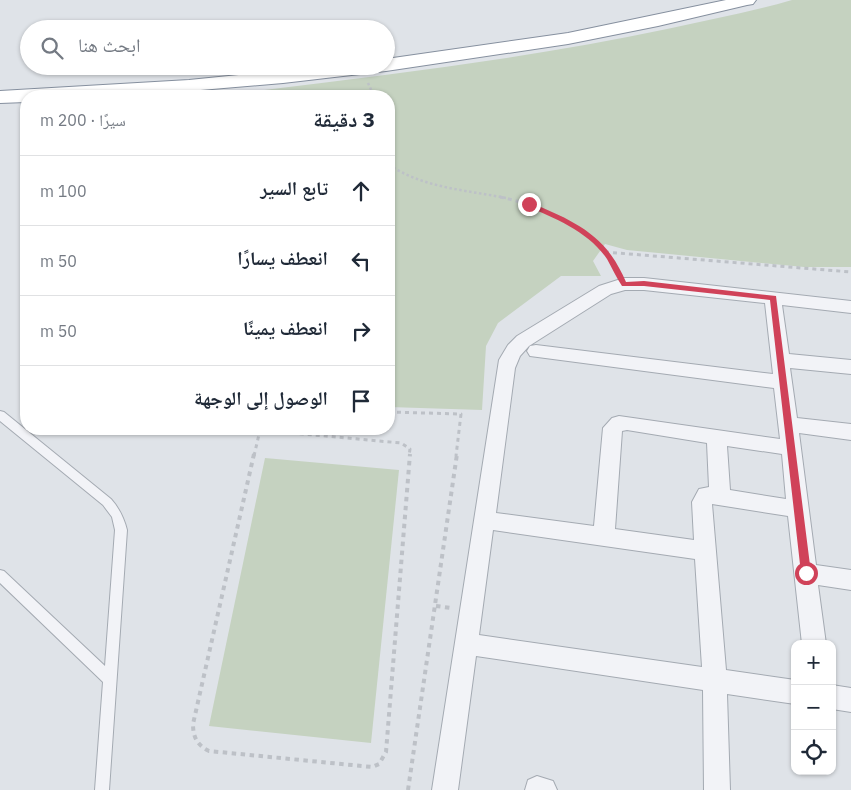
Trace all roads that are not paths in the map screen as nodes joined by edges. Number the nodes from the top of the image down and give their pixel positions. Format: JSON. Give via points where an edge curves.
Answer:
{"nodes":[{"id":1,"x":747,"y":0,"type":"edge"},
{"id":2,"x":395,"y":64,"type":"edge"},
{"id":3,"x":65,"y":75,"type":"edge"},
{"id":4,"x":306,"y":75,"type":"edge"},
{"id":5,"x":0,"y":79,"type":"edge"},
{"id":6,"x":113,"y":90,"type":"edge"},
{"id":7,"x":20,"y":96,"type":"edge"},
{"id":8,"x":0,"y":97,"type":"edge"},
{"id":9,"x":773,"y":298,"type":"junction"},
{"id":10,"x":851,"y":307,"type":"edge"},
{"id":11,"x":536,"y":351,"type":"dead end"},
{"id":12,"x":781,"y":360,"type":"junction"},
{"id":13,"x":851,"y":367,"type":"edge"},
{"id":14,"x":783,"y":382,"type":"junction"},
{"id":15,"x":0,"y":416,"type":"edge"},
{"id":16,"x":788,"y":424,"type":"junction"},
{"id":17,"x":20,"y":432,"type":"edge"},
{"id":18,"x":851,"y":432,"type":"edge"},
{"id":19,"x":24,"y":435,"type":"edge"},
{"id":20,"x":718,"y":437,"type":"junction"},
{"id":21,"x":791,"y":448,"type":"junction"},
{"id":22,"x":720,"y":496,"type":"junction"},
{"id":23,"x":798,"y":509,"type":"junction"},
{"id":24,"x":484,"y":520,"type":"junction"},
{"id":25,"x":604,"y":537,"type":"junction"},
{"id":26,"x":706,"y":551,"type":"junction"},
{"id":27,"x":806,"y":573,"type":"junction"},
{"id":28,"x":0,"y":575,"type":"edge"},
{"id":29,"x":851,"y":580,"type":"edge"},
{"id":30,"x":814,"y":640,"type":"edge"},
{"id":31,"x":466,"y":644,"type":"junction"},
{"id":32,"x":110,"y":680,"type":"junction"},
{"id":33,"x":715,"y":680,"type":"junction"},
{"id":34,"x":791,"y":691,"type":"edge"},
{"id":35,"x":836,"y":698,"type":"edge"},
{"id":36,"x":851,"y":700,"type":"edge"},
{"id":37,"x":102,"y":790,"type":"edge"},
{"id":38,"x":445,"y":790,"type":"edge"},
{"id":39,"x":717,"y":790,"type":"edge"}],
"edges":[{"from":1,"to":2,"type":"highway","via":[[520,46]]},
{"from":3,"to":5,"type":"highway"},
{"from":4,"to":6,"type":"highway"},
{"from":7,"to":8,"type":"highway"},
{"from":9,"to":10,"type":"street"},
{"from":9,"to":12,"type":"street"},
{"from":9,"to":24,"type":"street","via":[[624,284],[605,290],[523,341],[508,358]]},
{"from":11,"to":14,"type":"street"},
{"from":12,"to":13,"type":"street"},
{"from":12,"to":14,"type":"street"},
{"from":14,"to":16,"type":"street"},
{"from":15,"to":17,"type":"lane"},
{"from":16,"to":18,"type":"street"},
{"from":16,"to":21,"type":"street"},
{"from":19,"to":32,"type":"lane","via":[[107,502],[119,519],[121,530]]},
{"from":20,"to":21,"type":"street"},
{"from":20,"to":22,"type":"street"},
{"from":20,"to":25,"type":"street","via":[[627,423],[612,428]]},
{"from":21,"to":23,"type":"street"},
{"from":22,"to":23,"type":"street"},
{"from":22,"to":26,"type":"street","via":[[706,495],[702,502]]},
{"from":23,"to":27,"type":"street"},
{"from":24,"to":25,"type":"street"},
{"from":24,"to":31,"type":"street"},
{"from":25,"to":26,"type":"street"},
{"from":26,"to":33,"type":"street"},
{"from":27,"to":29,"type":"street"},
{"from":27,"to":30,"type":"street"},
{"from":28,"to":32,"type":"lane"},
{"from":31,"to":33,"type":"street"},
{"from":31,"to":38,"type":"street"},
{"from":32,"to":37,"type":"lane"},
{"from":33,"to":34,"type":"street"},
{"from":33,"to":39,"type":"street"},
{"from":35,"to":36,"type":"street"}]}
